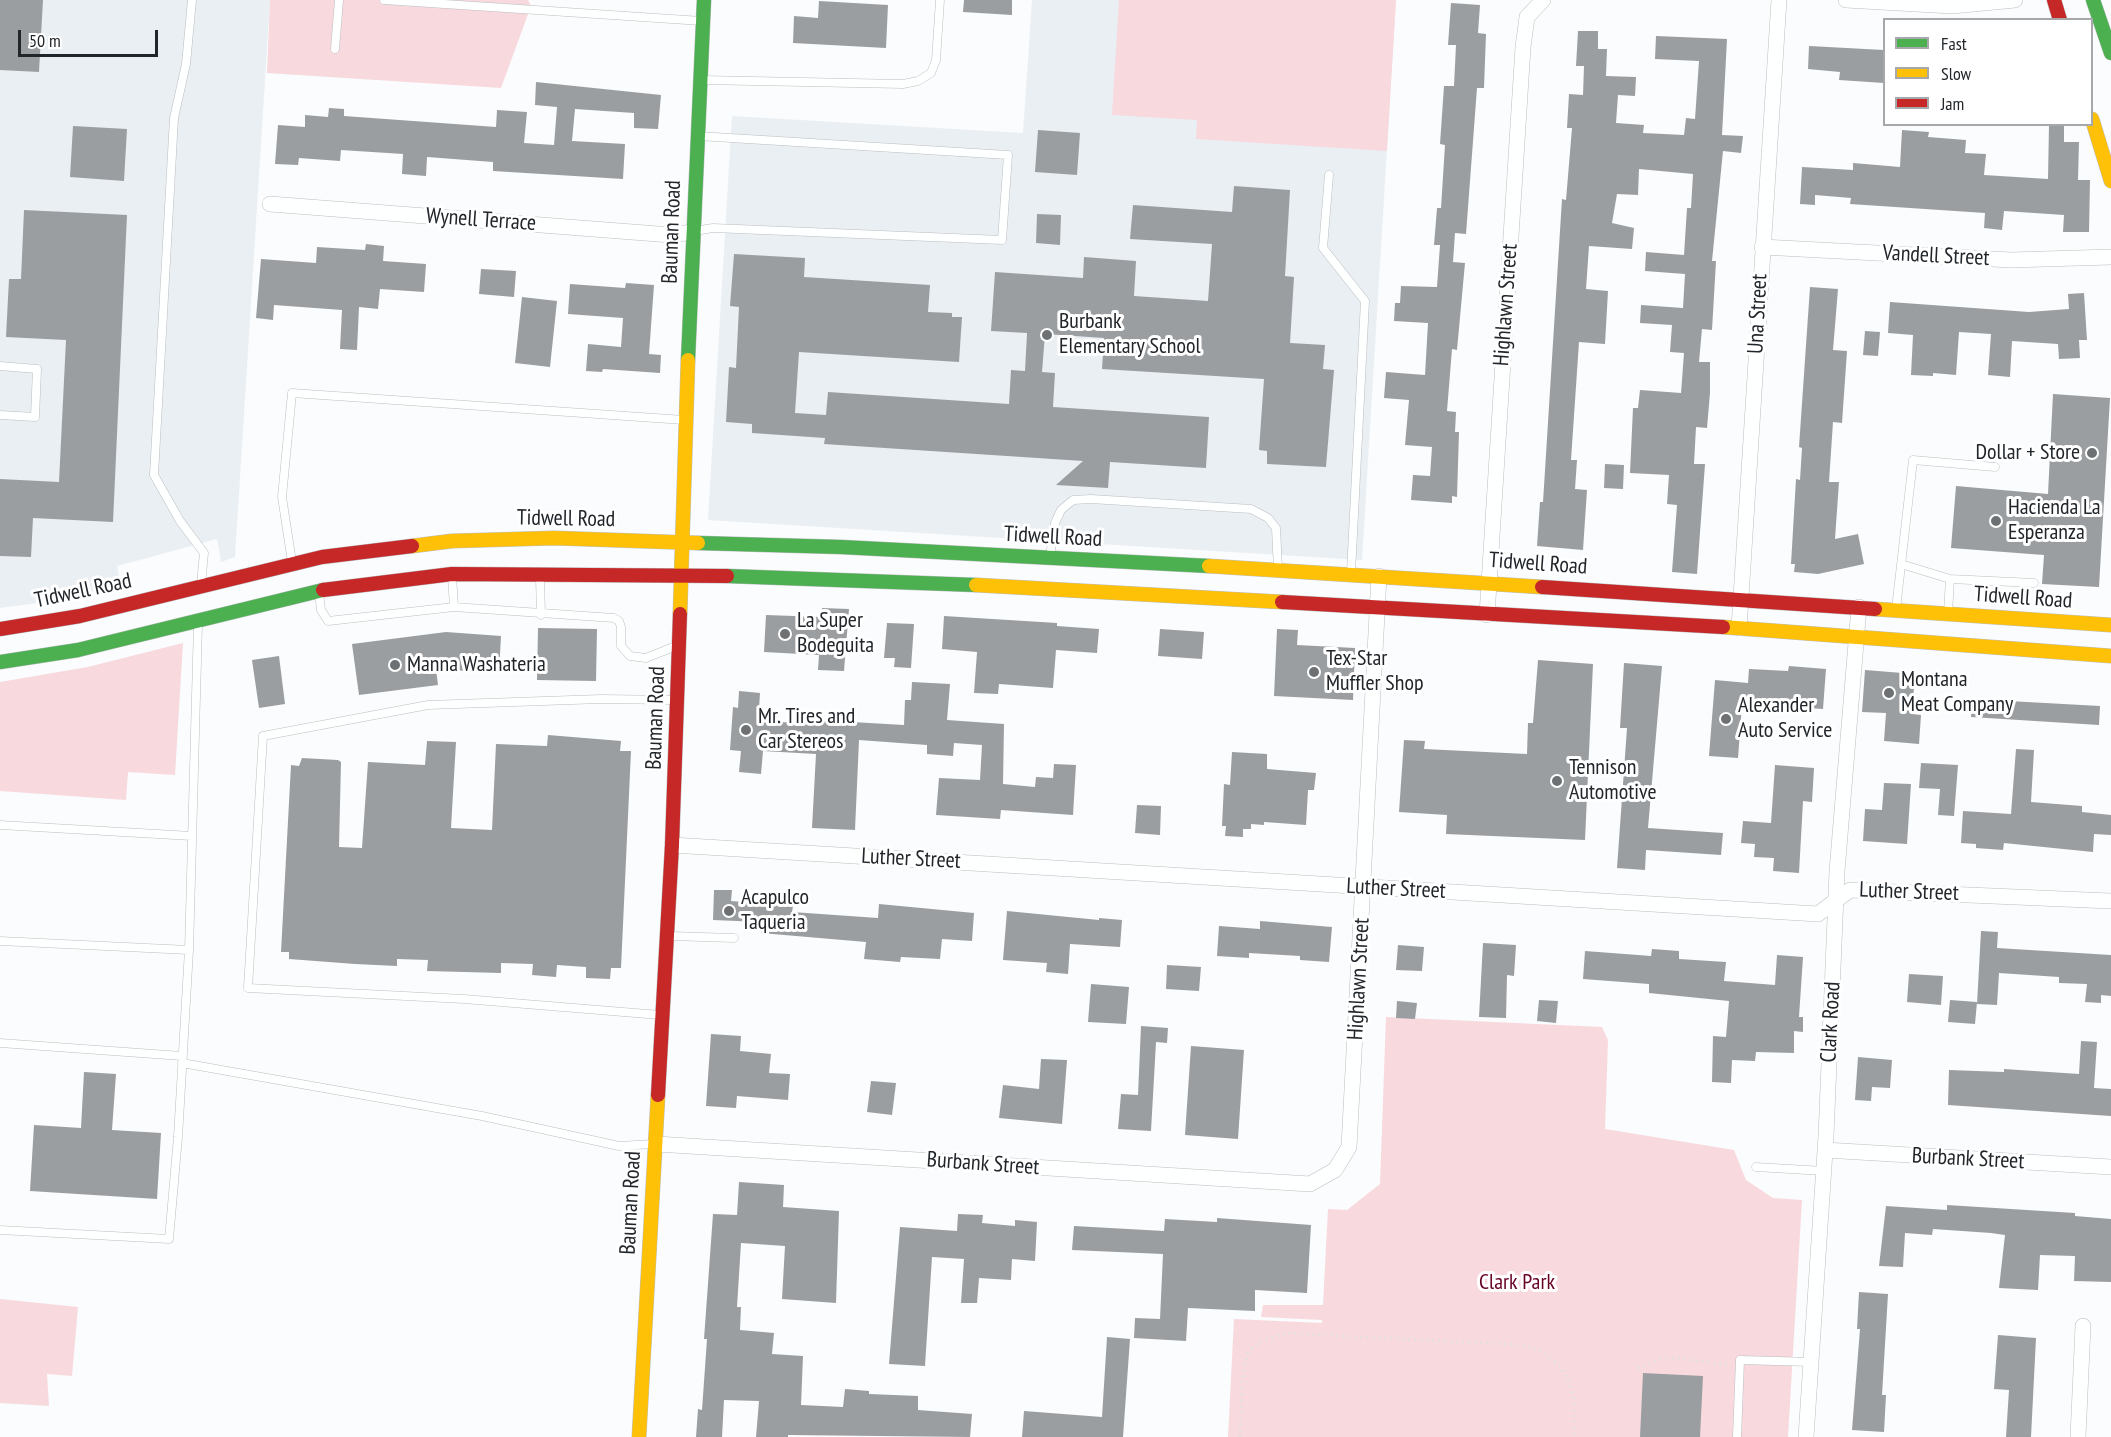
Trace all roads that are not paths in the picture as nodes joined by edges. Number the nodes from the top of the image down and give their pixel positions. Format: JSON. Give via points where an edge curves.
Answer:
{"nodes":[{"id":1,"x":192,"y":0,"type":"edge"},
{"id":2,"x":339,"y":0,"type":"edge"},
{"id":3,"x":384,"y":0,"type":"edge"},
{"id":4,"x":704,"y":0,"type":"edge"},
{"id":5,"x":940,"y":0,"type":"edge"},
{"id":6,"x":1543,"y":0,"type":"edge"},
{"id":7,"x":1779,"y":0,"type":"edge"},
{"id":8,"x":1846,"y":0,"type":"edge"},
{"id":9,"x":2015,"y":0,"type":"edge"},
{"id":10,"x":2054,"y":0,"type":"edge"},
{"id":11,"x":2093,"y":0,"type":"edge"},
{"id":12,"x":2059,"y":18,"type":"edge"},
{"id":13,"x":703,"y":22,"type":"junction"},
{"id":14,"x":335,"y":49,"type":"dead end"},
{"id":15,"x":2111,"y":53,"type":"edge"},
{"id":16,"x":700,"y":80,"type":"junction"},
{"id":17,"x":2093,"y":125,"type":"edge"},
{"id":18,"x":697,"y":136,"type":"junction"},
{"id":19,"x":1329,"y":175,"type":"dead end"},
{"id":20,"x":2110,"y":175,"type":"edge"},
{"id":21,"x":270,"y":204,"type":"dead end"},
{"id":22,"x":692,"y":232,"type":"junction"},
{"id":23,"x":1762,"y":247,"type":"junction"},
{"id":24,"x":2111,"y":258,"type":"edge"},
{"id":25,"x":0,"y":366,"type":"edge"},
{"id":26,"x":0,"y":415,"type":"edge"},
{"id":27,"x":686,"y":420,"type":"junction"},
{"id":28,"x":1995,"y":467,"type":"dead end"},
{"id":29,"x":682,"y":542,"type":"junction"},
{"id":30,"x":452,"y":558,"type":"junction"},
{"id":31,"x":1050,"y":558,"type":"junction"},
{"id":32,"x":292,"y":563,"type":"junction"},
{"id":33,"x":1901,"y":564,"type":"junction"},
{"id":34,"x":937,"y":567,"type":"junction"},
{"id":35,"x":1278,"y":570,"type":"junction"},
{"id":36,"x":1351,"y":574,"type":"junction"},
{"id":37,"x":540,"y":575,"type":"junction"},
{"id":38,"x":681,"y":576,"type":"junction"},
{"id":39,"x":1379,"y":576,"type":"junction"},
{"id":40,"x":1950,"y":579,"type":"junction"},
{"id":41,"x":1156,"y":580,"type":"junction"},
{"id":42,"x":1489,"y":582,"type":"junction"},
{"id":43,"x":2034,"y":583,"type":"dead end"},
{"id":44,"x":201,"y":585,"type":"junction"},
{"id":45,"x":319,"y":591,"type":"junction"},
{"id":46,"x":1742,"y":599,"type":"junction"},
{"id":47,"x":454,"y":607,"type":"junction"},
{"id":48,"x":1859,"y":607,"type":"junction"},
{"id":49,"x":1377,"y":610,"type":"junction"},
{"id":50,"x":1896,"y":611,"type":"junction"},
{"id":51,"x":1948,"y":614,"type":"junction"},
{"id":52,"x":541,"y":615,"type":"junction"},
{"id":53,"x":1487,"y":615,"type":"junction"},
{"id":54,"x":198,"y":622,"type":"junction"},
{"id":55,"x":2111,"y":625,"type":"edge"},
{"id":56,"x":1739,"y":628,"type":"junction"},
{"id":57,"x":2003,"y":633,"type":"junction"},
{"id":58,"x":1857,"y":638,"type":"junction"},
{"id":59,"x":680,"y":644,"type":"junction"},
{"id":60,"x":5,"y":645,"type":"edge"},
{"id":61,"x":2111,"y":656,"type":"edge"},
{"id":62,"x":679,"y":700,"type":"junction"},
{"id":63,"x":0,"y":825,"type":"edge"},
{"id":64,"x":192,"y":836,"type":"junction"},
{"id":65,"x":672,"y":845,"type":"junction"},
{"id":66,"x":1364,"y":886,"type":"junction"},
{"id":67,"x":1837,"y":900,"type":"junction"},
{"id":68,"x":2111,"y":901,"type":"edge"},
{"id":69,"x":668,"y":935,"type":"junction"},
{"id":70,"x":734,"y":938,"type":"dead end"},
{"id":71,"x":0,"y":940,"type":"edge"},
{"id":72,"x":189,"y":950,"type":"junction"},
{"id":73,"x":664,"y":1015,"type":"junction"},
{"id":74,"x":0,"y":1042,"type":"edge"},
{"id":75,"x":182,"y":1060,"type":"junction"},
{"id":76,"x":656,"y":1144,"type":"junction"},
{"id":77,"x":1826,"y":1150,"type":"junction"},
{"id":78,"x":1756,"y":1167,"type":"dead end"},
{"id":79,"x":2111,"y":1167,"type":"edge"},
{"id":80,"x":1824,"y":1171,"type":"junction"},
{"id":81,"x":1310,"y":1184,"type":"joint"},
{"id":82,"x":0,"y":1230,"type":"edge"},
{"id":83,"x":2083,"y":1326,"type":"dead end"},
{"id":84,"x":1812,"y":1362,"type":"junction"},
{"id":85,"x":639,"y":1437,"type":"edge"},
{"id":86,"x":1737,"y":1437,"type":"edge"},
{"id":87,"x":1806,"y":1437,"type":"edge"},
{"id":88,"x":2078,"y":1437,"type":"edge"}],
"edges":[{"from":1,"to":44,"type":"lane","via":[[186,64],[174,118],[154,475],[204,553]]},
{"from":2,"to":14,"type":"lane"},
{"from":3,"to":13,"type":"lane"},
{"from":4,"to":13,"type":"main road","name":"Bauman Road"},
{"from":5,"to":16,"type":"lane","via":[[936,60],[932,73],[918,81],[903,84]]},
{"from":6,"to":42,"type":"street","name":"Highlawn Street","via":[[1527,18],[1523,47]]},
{"from":7,"to":23,"type":"street","name":"Una Street"},
{"from":8,"to":9,"type":"street","via":[[1952,6]]},
{"from":10,"to":12,"type":"main road"},
{"from":11,"to":15,"type":"main road"},
{"from":13,"to":16,"type":"main road","name":"Bauman Road"},
{"from":16,"to":18,"type":"main road","name":"Bauman Road"},
{"from":17,"to":20,"type":"main road"},
{"from":18,"to":22,"type":"main road","name":"Bauman Road"},
{"from":18,"to":22,"type":"lane","via":[[1008,155],[1002,240],[713,228]]},
{"from":19,"to":36,"type":"lane","via":[[1323,248],[1365,300]]},
{"from":21,"to":22,"type":"street","name":"Wynell Terrace","via":[[671,235]]},
{"from":22,"to":27,"type":"main road","name":"Bauman Road"},
{"from":23,"to":24,"type":"street","name":"Vandell Street","via":[[2011,260]]},
{"from":23,"to":46,"type":"street","name":"Una Street"},
{"from":25,"to":26,"type":"lane","via":[[37,369],[35,417]]},
{"from":27,"to":29,"type":"main road","name":"Bauman Road"},
{"from":27,"to":32,"type":"lane","via":[[292,393],[282,497]]},
{"from":28,"to":33,"type":"lane","via":[[1913,460]]},
{"from":29,"to":30,"type":"main road","name":"Tidwell Road","via":[[554,538]]},
{"from":29,"to":34,"type":"main road","name":"Tidwell Road"},
{"from":29,"to":38,"type":"main road","name":"Bauman Road"},
{"from":30,"to":32,"type":"main road","name":"Tidwell Road","via":[[322,557]]},
{"from":30,"to":37,"type":"main road","name":"Tidwell Road"},
{"from":30,"to":45,"type":"main road","name":"Tidwell Road"},
{"from":30,"to":47,"type":"lane"},
{"from":31,"to":34,"type":"main road","name":"Tidwell Road"},
{"from":31,"to":35,"type":"lane","via":[[1060,510],[1073,500],[1091,499],[1251,509],[1268,518],[1276,528]]},
{"from":31,"to":41,"type":"main road","name":"Tidwell Road"},
{"from":32,"to":44,"type":"main road","name":"Tidwell Road"},
{"from":33,"to":40,"type":"lane"},
{"from":33,"to":50,"type":"lane"},
{"from":34,"to":38,"type":"main road","name":"Tidwell Road"},
{"from":34,"to":41,"type":"main road","name":"Tidwell Road"},
{"from":35,"to":36,"type":"main road","name":"Tidwell Road"},
{"from":35,"to":41,"type":"main road","name":"Tidwell Road"},
{"from":36,"to":39,"type":"main road","name":"Tidwell Road"},
{"from":37,"to":38,"type":"main road","name":"Tidwell Road"},
{"from":37,"to":52,"type":"lane"},
{"from":38,"to":59,"type":"main road","name":"Bauman Road"},
{"from":39,"to":42,"type":"main road","name":"Tidwell Road"},
{"from":39,"to":49,"type":"street","name":"Highlawn Street"},
{"from":40,"to":43,"type":"lane"},
{"from":40,"to":51,"type":"lane"},
{"from":41,"to":49,"type":"main road","name":"Tidwell Road"},
{"from":42,"to":46,"type":"main road","name":"Tidwell Road"},
{"from":42,"to":53,"type":"street","name":"Highlawn Street"},
{"from":44,"to":54,"type":"main road"},
{"from":44,"to":60,"type":"main road","name":"Tidwell Road","via":[[80,616]]},
{"from":45,"to":47,"type":"lane","via":[[321,610],[328,621]]},
{"from":45,"to":54,"type":"main road","name":"Tidwell Road"},
{"from":46,"to":48,"type":"main road","name":"Tidwell Road"},
{"from":46,"to":56,"type":"street","name":"Una Street"},
{"from":47,"to":52,"type":"lane"},
{"from":48,"to":50,"type":"main road","name":"Tidwell Road"},
{"from":48,"to":58,"type":"street","name":"Clark Road"},
{"from":49,"to":53,"type":"main road","name":"Tidwell Road"},
{"from":49,"to":66,"type":"street","name":"Highlawn Street"},
{"from":50,"to":51,"type":"main road","name":"Tidwell Road"},
{"from":51,"to":57,"type":"main road","name":"Tidwell Road"},
{"from":52,"to":59,"type":"lane","via":[[614,618],[621,627],[621,646],[630,656],[646,658]]},
{"from":53,"to":56,"type":"main road","name":"Tidwell Road"},
{"from":54,"to":60,"type":"main road","name":"Tidwell Road","via":[[78,650]]},
{"from":54,"to":64,"type":"lane"},
{"from":55,"to":57,"type":"main road","name":"Tidwell Road"},
{"from":56,"to":58,"type":"main road","name":"Tidwell Road"},
{"from":57,"to":58,"type":"main road","name":"Tidwell Road"},
{"from":57,"to":61,"type":"main road","name":"Tidwell Road"},
{"from":58,"to":67,"type":"street","name":"Clark Road"},
{"from":59,"to":62,"type":"main road","name":"Bauman Road"},
{"from":62,"to":65,"type":"main road","name":"Bauman Road"},
{"from":62,"to":73,"type":"lane","via":[[428,705],[263,736],[248,988],[464,999]]},
{"from":63,"to":64,"type":"lane"},
{"from":64,"to":72,"type":"lane"},
{"from":65,"to":66,"type":"street","name":"Luther Street"},
{"from":65,"to":69,"type":"main road","name":"Bauman Road"},
{"from":66,"to":67,"type":"street","name":"Luther Street","via":[[1818,914]]},
{"from":66,"to":81,"type":"street","name":"Highlawn Street","via":[[1349,1147],[1335,1170]]},
{"from":67,"to":68,"type":"street","name":"Luther Street","via":[[1850,890]]},
{"from":67,"to":77,"type":"street","name":"Clark Road"},
{"from":69,"to":70,"type":"lane"},
{"from":69,"to":73,"type":"main road","name":"Bauman Road"},
{"from":71,"to":72,"type":"lane"},
{"from":72,"to":75,"type":"lane"},
{"from":73,"to":76,"type":"main road","name":"Bauman Road"},
{"from":74,"to":75,"type":"lane"},
{"from":75,"to":76,"type":"lane","via":[[619,1146]]},
{"from":75,"to":82,"type":"lane","via":[[168,1239]]},
{"from":76,"to":81,"type":"street","name":"Burbank Street"},
{"from":76,"to":85,"type":"main road","name":"Bauman Road"},
{"from":77,"to":79,"type":"street","name":"Burbank Street"},
{"from":77,"to":80,"type":"street","name":"Clark Road"},
{"from":78,"to":80,"type":"lane"},
{"from":80,"to":84,"type":"street","name":"Clark Road"},
{"from":83,"to":88,"type":"street"},
{"from":84,"to":86,"type":"lane","via":[[1740,1360]]},
{"from":84,"to":87,"type":"street","name":"Clark Road"}]}
